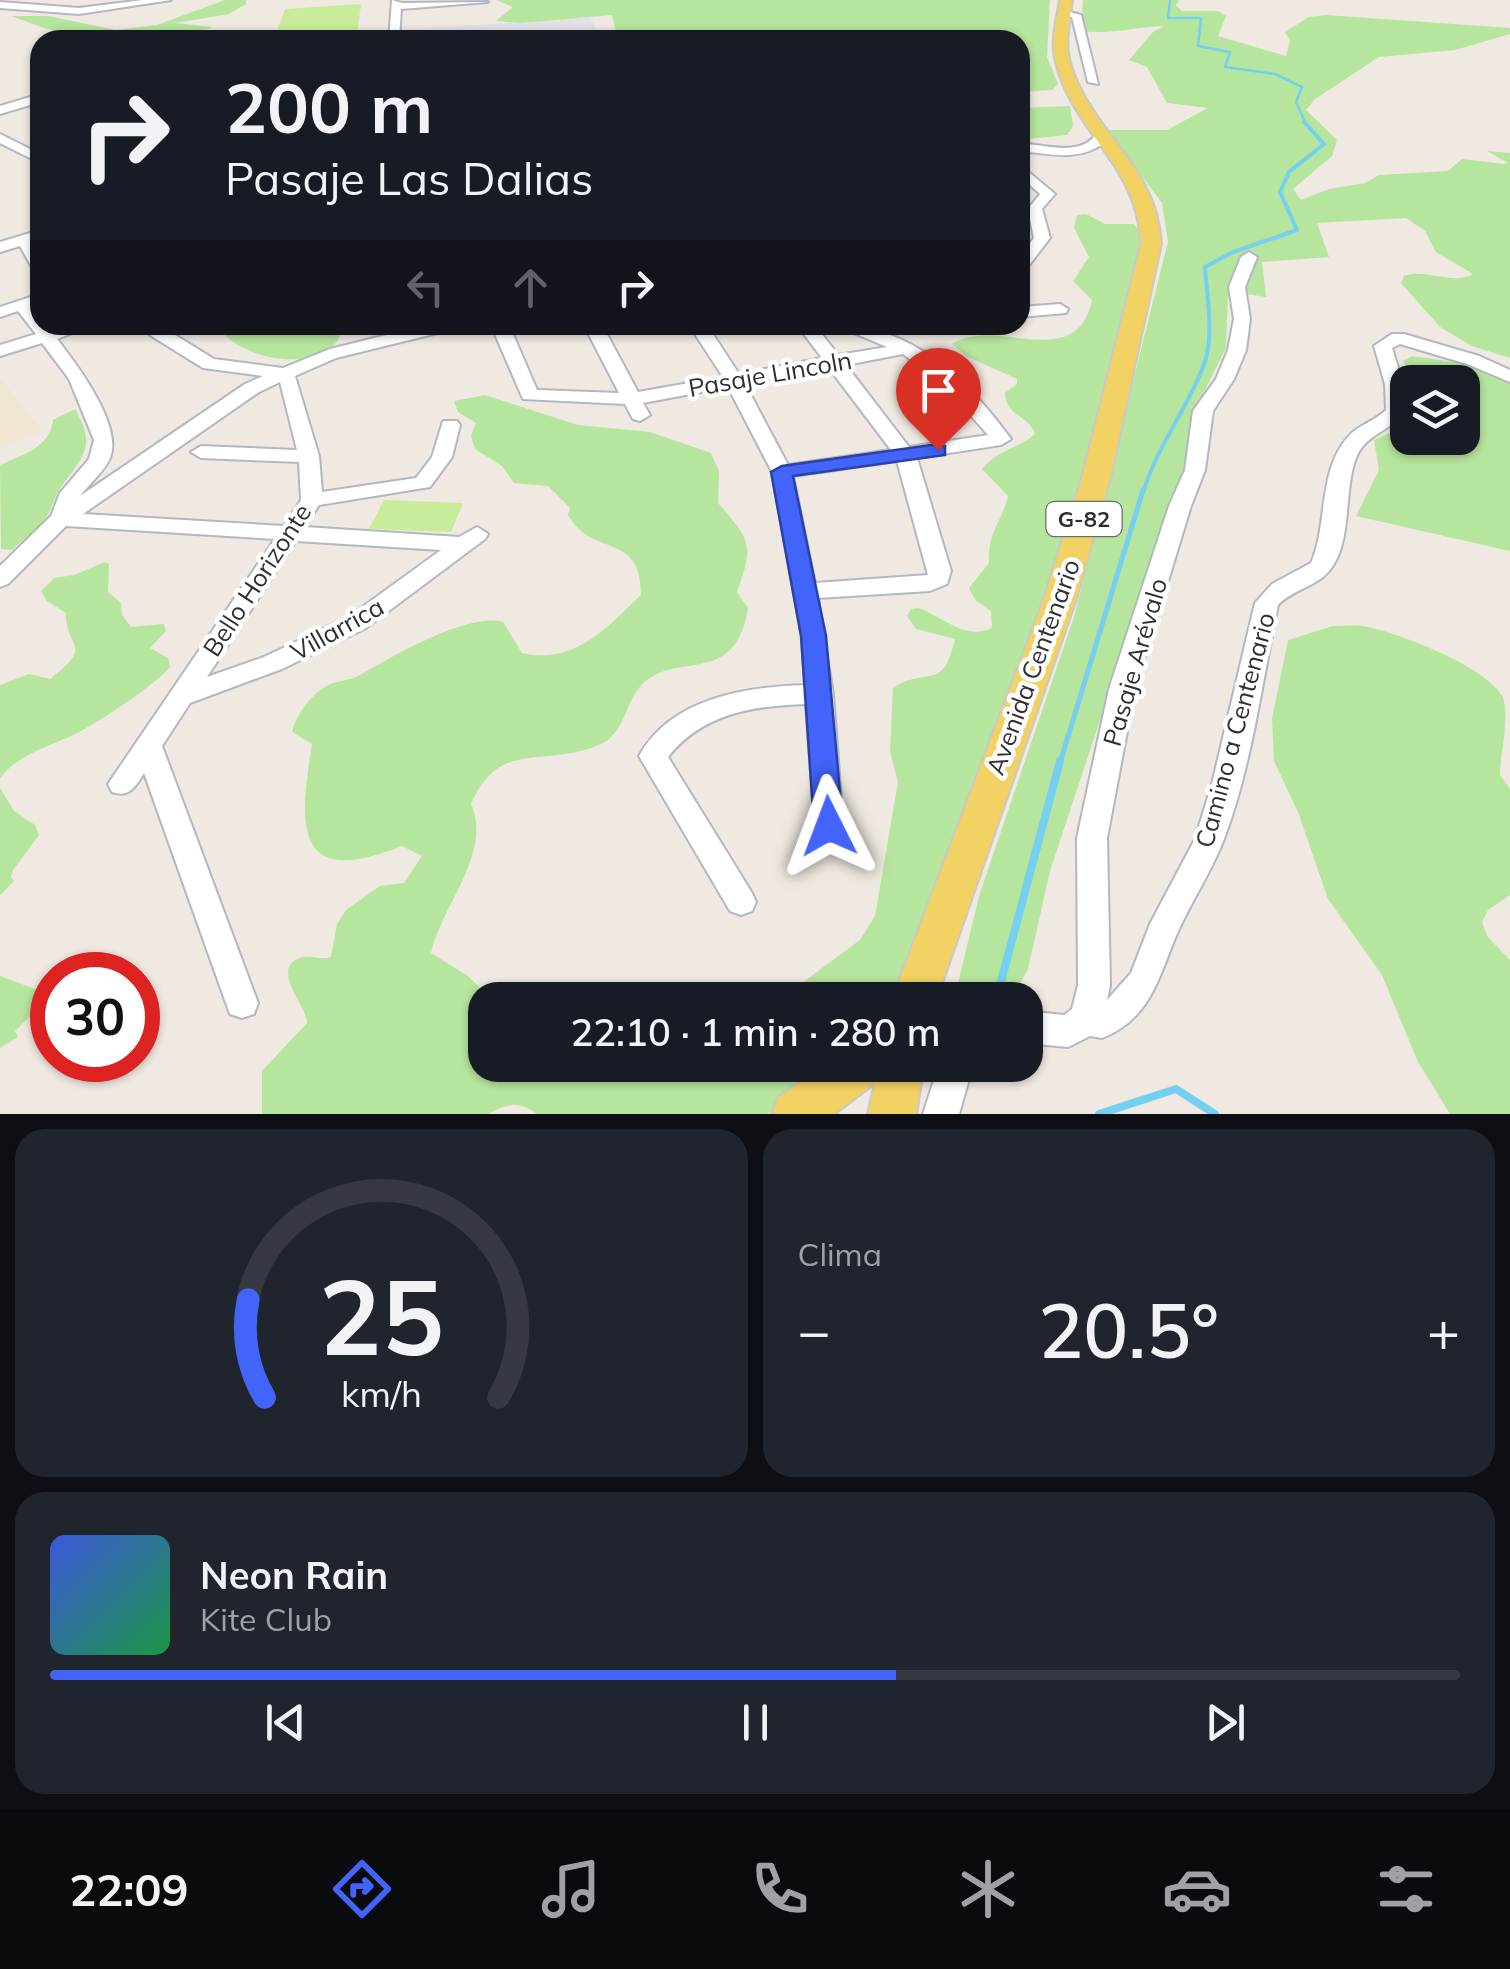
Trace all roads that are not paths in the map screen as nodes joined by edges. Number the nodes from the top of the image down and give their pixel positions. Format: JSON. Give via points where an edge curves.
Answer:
{"nodes":[{"id":1,"x":166,"y":0,"type":"edge"},
{"id":2,"x":483,"y":2,"type":"edge"},
{"id":3,"x":397,"y":3,"type":"edge"},
{"id":4,"x":0,"y":5,"type":"edge"},
{"id":5,"x":106,"y":5,"type":"edge"},
{"id":6,"x":1066,"y":6,"type":"edge"},
{"id":7,"x":395,"y":30,"type":"edge"},
{"id":8,"x":1094,"y":82,"type":"dead end"},
{"id":9,"x":30,"y":101,"type":"edge"},
{"id":10,"x":0,"y":110,"type":"edge"},
{"id":11,"x":1102,"y":134,"type":"junction"},
{"id":12,"x":0,"y":138,"type":"edge"},
{"id":13,"x":1030,"y":148,"type":"edge"},
{"id":14,"x":30,"y":154,"type":"edge"},
{"id":15,"x":1030,"y":183,"type":"edge"},
{"id":16,"x":1030,"y":208,"type":"edge"},
{"id":17,"x":1030,"y":214,"type":"edge"},
{"id":18,"x":1030,"y":238,"type":"edge"},
{"id":19,"x":1042,"y":238,"type":"junction"},
{"id":20,"x":30,"y":239,"type":"edge"},
{"id":21,"x":0,"y":248,"type":"edge"},
{"id":22,"x":1030,"y":253,"type":"edge"},
{"id":23,"x":1249,"y":257,"type":"dead end"},
{"id":24,"x":30,"y":302,"type":"edge"},
{"id":25,"x":1060,"y":310,"type":"dead end"},
{"id":26,"x":0,"y":312,"type":"edge"},
{"id":27,"x":1030,"y":312,"type":"edge"},
{"id":28,"x":52,"y":335,"type":"edge"},
{"id":29,"x":162,"y":335,"type":"edge"},
{"id":30,"x":404,"y":335,"type":"edge"},
{"id":31,"x":504,"y":335,"type":"edge"},
{"id":32,"x":598,"y":335,"type":"edge"},
{"id":33,"x":705,"y":335,"type":"edge"},
{"id":34,"x":814,"y":335,"type":"edge"},
{"id":35,"x":872,"y":335,"type":"edge"},
{"id":36,"x":46,"y":337,"type":"junction"},
{"id":37,"x":908,"y":348,"type":"junction"},
{"id":38,"x":0,"y":352,"type":"edge"},
{"id":39,"x":835,"y":361,"type":"junction"},
{"id":40,"x":281,"y":373,"type":"junction"},
{"id":41,"x":1510,"y":377,"type":"edge"},
{"id":42,"x":734,"y":380,"type":"junction"},
{"id":43,"x":636,"y":407,"type":"junction"},
{"id":44,"x":450,"y":425,"type":"dead end"},
{"id":45,"x":201,"y":452,"type":"dead end"},
{"id":46,"x":309,"y":456,"type":"junction"},
{"id":47,"x":906,"y":456,"type":"junction"},
{"id":48,"x":782,"y":472,"type":"junction"},
{"id":49,"x":312,"y":500,"type":"junction"},
{"id":50,"x":61,"y":519,"type":"junction"},
{"id":51,"x":292,"y":534,"type":"junction"},
{"id":52,"x":4,"y":567,"type":"edge"},
{"id":53,"x":807,"y":591,"type":"junction"},
{"id":54,"x":820,"y":694,"type":"junction"},
{"id":55,"x":180,"y":696,"type":"junction"},
{"id":56,"x":148,"y":745,"type":"junction"},
{"id":57,"x":122,"y":784,"type":"dead end"},
{"id":58,"x":829,"y":826,"type":"dead end"},
{"id":59,"x":741,"y":902,"type":"dead end"},
{"id":60,"x":917,"y":982,"type":"edge"},
{"id":61,"x":242,"y":1003,"type":"dead end"},
{"id":62,"x":1086,"y":1019,"type":"junction"},
{"id":63,"x":1043,"y":1028,"type":"edge"},
{"id":64,"x":838,"y":1082,"type":"edge"},
{"id":65,"x":899,"y":1082,"type":"edge"},
{"id":66,"x":951,"y":1082,"type":"edge"},
{"id":67,"x":796,"y":1114,"type":"edge"},
{"id":68,"x":892,"y":1114,"type":"edge"},
{"id":69,"x":941,"y":1114,"type":"edge"}],
"edges":[{"from":1,"to":5,"type":"street"},
{"from":2,"to":3,"type":"street"},
{"from":3,"to":7,"type":"street"},
{"from":4,"to":5,"type":"street","via":[[59,11]]},
{"from":6,"to":8,"type":"street","via":[[1076,15]]},
{"from":6,"to":11,"type":"main road","name":"Avenida Centenario","number":"G-82","via":[[1061,55]]},
{"from":9,"to":10,"type":"street"},
{"from":11,"to":13,"type":"street","via":[[1083,151]]},
{"from":11,"to":60,"type":"main road","name":"Avenida Centenario","number":"G-82","via":[[1143,192],[1151,244],[1096,478],[1058,602]]},
{"from":12,"to":14,"type":"street"},
{"from":15,"to":16,"type":"street","via":[[1048,194]]},
{"from":17,"to":19,"type":"street"},
{"from":18,"to":19,"type":"street"},
{"from":19,"to":22,"type":"street"},
{"from":20,"to":21,"type":"street"},
{"from":23,"to":62,"type":"street","name":"Pasaje Arévalo","via":[[1237,287],[1237,350],[1203,411],[1195,470],[1122,689],[1092,838],[1094,986]]},
{"from":24,"to":26,"type":"street"},
{"from":25,"to":27,"type":"street"},
{"from":28,"to":36,"type":"street"},
{"from":29,"to":40,"type":"street","via":[[209,364]]},
{"from":30,"to":40,"type":"street"},
{"from":31,"to":43,"type":"street","name":"Pasaje Lincoln","via":[[530,394]]},
{"from":32,"to":43,"type":"street"},
{"from":33,"to":42,"type":"street"},
{"from":34,"to":39,"type":"street"},
{"from":35,"to":37,"type":"street"},
{"from":36,"to":38,"type":"street"},
{"from":36,"to":50,"type":"street","via":[[78,378],[104,440],[99,460],[70,494]]},
{"from":37,"to":39,"type":"street","name":"Pasaje Lincoln"},
{"from":37,"to":47,"type":"street","via":[[956,383],[1001,440]]},
{"from":39,"to":42,"type":"street","name":"Pasaje Lincoln"},
{"from":39,"to":47,"type":"street"},
{"from":40,"to":46,"type":"street","name":"Bello Horizonte","via":[[290,382]]},
{"from":40,"to":50,"type":"street"},
{"from":41,"to":62,"type":"street","name":"Camino a Centenario","via":[[1398,338],[1383,346],[1396,411],[1352,446],[1320,568],[1266,604],[1226,784],[1198,866],[1137,994],[1102,1022]]},
{"from":42,"to":43,"type":"street","name":"Pasaje Lincoln"},
{"from":42,"to":48,"type":"street"},
{"from":44,"to":49,"type":"street","via":[[442,457],[423,483]]},
{"from":45,"to":46,"type":"street"},
{"from":46,"to":49,"type":"street","name":"Bello Horizonte"},
{"from":47,"to":48,"type":"street"},
{"from":47,"to":53,"type":"street","via":[[938,579]]},
{"from":48,"to":53,"type":"street"},
{"from":49,"to":51,"type":"street","name":"Bello Horizonte"},
{"from":50,"to":51,"type":"street"},
{"from":50,"to":52,"type":"street"},
{"from":51,"to":55,"type":"street","name":"Bello Horizonte"},
{"from":51,"to":55,"type":"street","name":"Villarrica","via":[[470,539],[358,622],[273,663]]},
{"from":53,"to":54,"type":"street"},
{"from":54,"to":58,"type":"street"},
{"from":54,"to":59,"type":"street","via":[[733,701],[674,733],[653,756]]},
{"from":55,"to":56,"type":"street","name":"Bello Horizonte"},
{"from":56,"to":57,"type":"street","name":"Bello Horizonte"},
{"from":56,"to":61,"type":"street"},
{"from":62,"to":63,"type":"street","via":[[1068,1031]]},
{"from":64,"to":67,"type":"main road"},
{"from":65,"to":68,"type":"main road"},
{"from":66,"to":69,"type":"street"}]}
